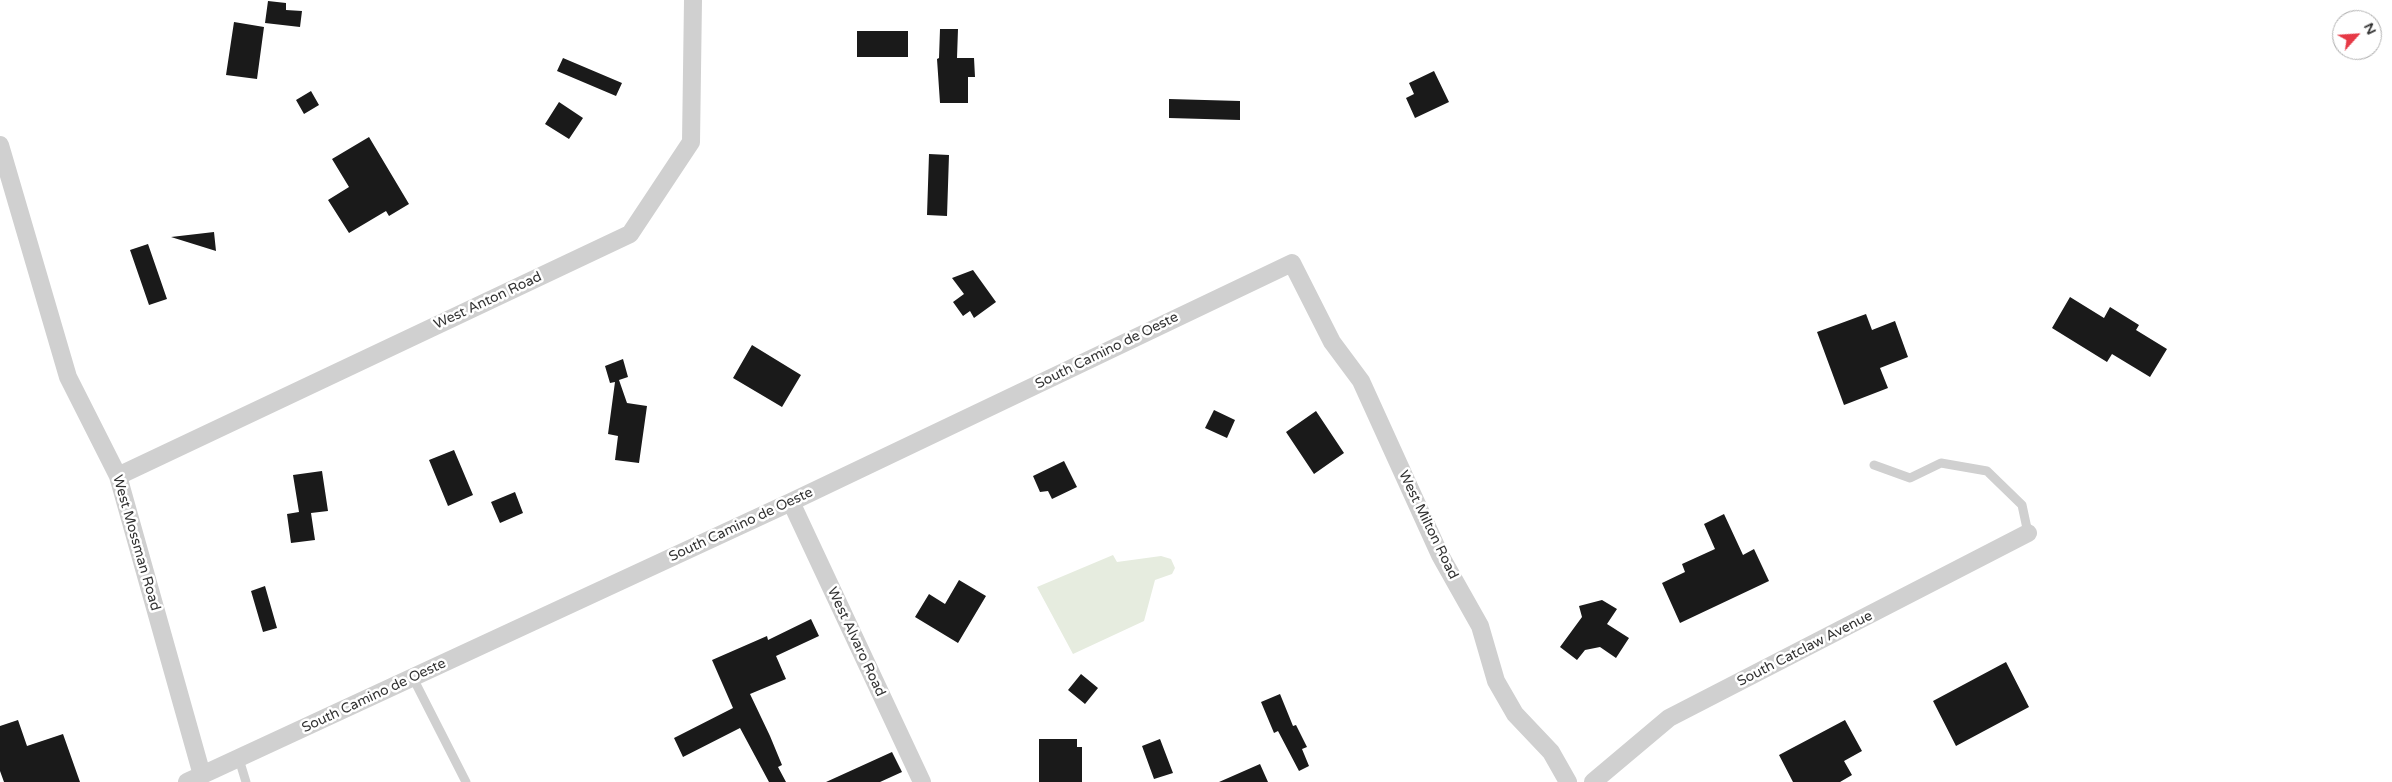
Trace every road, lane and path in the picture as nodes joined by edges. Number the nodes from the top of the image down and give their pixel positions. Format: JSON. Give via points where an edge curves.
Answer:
{"nodes":[{"id":1,"x":694,"y":0,"type":"edge"},
{"id":2,"x":0,"y":145,"type":"edge"},
{"id":3,"x":1292,"y":262,"type":"joint"},
{"id":4,"x":1874,"y":465,"type":"dead end"},
{"id":5,"x":118,"y":476,"type":"junction"},
{"id":6,"x":791,"y":502,"type":"junction"},
{"id":7,"x":2028,"y":533,"type":"joint"},
{"id":8,"x":412,"y":678,"type":"junction"},
{"id":9,"x":238,"y":759,"type":"junction"},
{"id":10,"x":195,"y":779,"type":"edge"},
{"id":11,"x":246,"y":782,"type":"edge"},
{"id":12,"x":466,"y":782,"type":"edge"},
{"id":13,"x":922,"y":782,"type":"edge"},
{"id":14,"x":1568,"y":782,"type":"edge"},
{"id":15,"x":1593,"y":782,"type":"edge"}],
"edges":[{"from":1,"to":5,"type":"street","name":"West Anton Road","via":[[690,142],[630,234]]},
{"from":2,"to":5,"type":"street","name":"West Mossman Road","via":[[68,377]]},
{"from":3,"to":6,"type":"street","name":"South Camino de Oeste"},
{"from":3,"to":14,"type":"street","name":"West Milton Road","via":[[1332,342],[1361,381],[1440,555],[1480,626],[1496,681],[1515,714],[1551,752]]},
{"from":4,"to":7,"type":"lane","via":[[1910,478],[1941,463],[1987,471],[2022,504]]},
{"from":5,"to":10,"type":"street","name":"West Mossman Road"},
{"from":6,"to":8,"type":"street","name":"South Camino de Oeste"},
{"from":6,"to":13,"type":"street","name":"West Alvaro Road"},
{"from":7,"to":15,"type":"street","name":"South Catclaw Avenue","via":[[1669,718]]},
{"from":8,"to":9,"type":"street","name":"South Camino de Oeste"},
{"from":8,"to":12,"type":"lane"},
{"from":9,"to":10,"type":"street","name":"South Camino de Oeste"},
{"from":9,"to":11,"type":"lane"}]}
